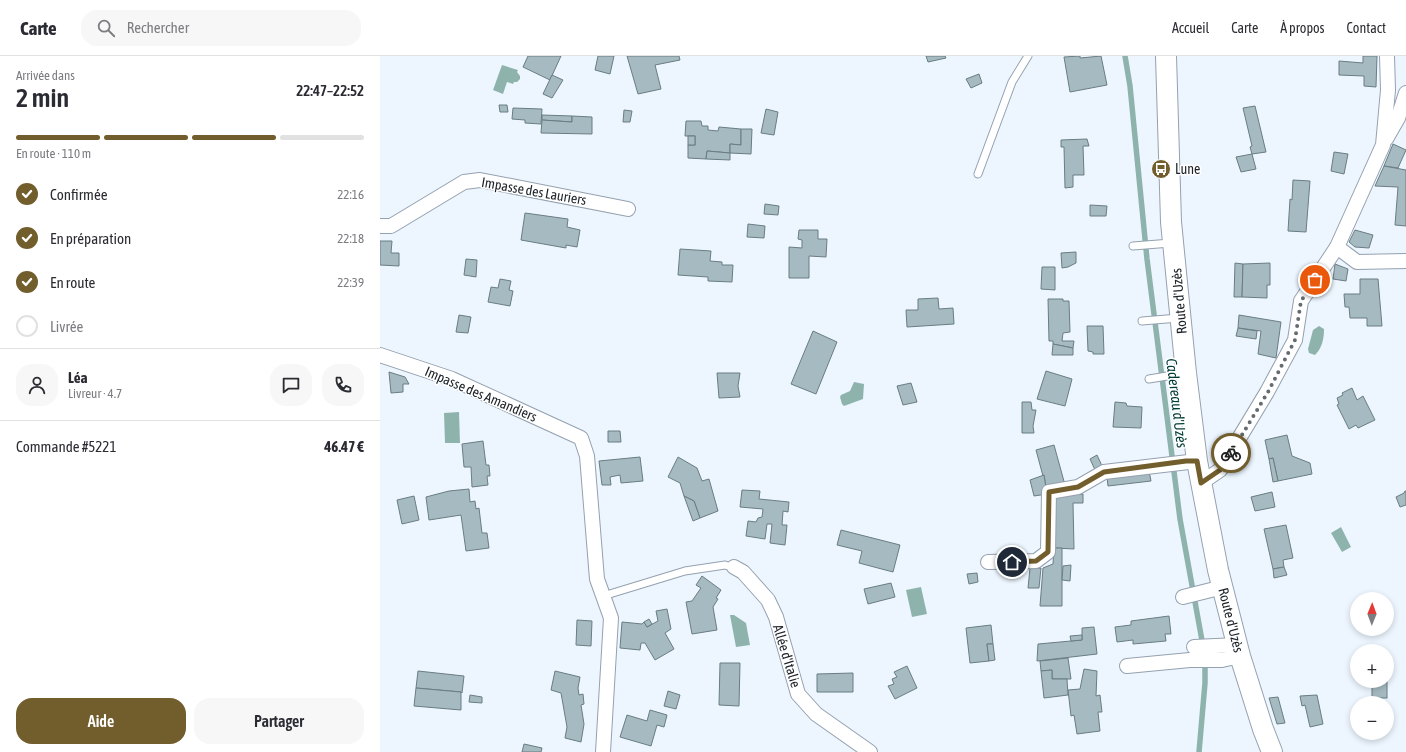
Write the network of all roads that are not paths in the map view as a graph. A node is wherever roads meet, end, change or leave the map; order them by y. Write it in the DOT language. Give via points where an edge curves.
graph roads {
  1 [pos="1028,56"];
  2 [pos="1166,56"];
  3 [pos="1387,56"];
  4 [pos="1406,94"];
  5 [pos="1383,145"];
  6 [pos="978,174"];
  7 [pos="628,208"];
  8 [pos="380,226"];
  9 [pos="1165,244"];
  10 [pos="1133,246"];
  11 [pos="1337,247"];
  12 [pos="1406,261"];
  13 [pos="1173,318"];
  14 [pos="1142,321"];
  15 [pos="380,355"];
  16 [pos="1180,374"];
  17 [pos="1149,379"];
  18 [pos="1192,461"];
  19 [pos="1201,483"];
  20 [pos="988,562"];
  21 [pos="732,567"];
  22 [pos="1215,589"];
  23 [pos="603,596"];
  24 [pos="1183,597"];
  25 [pos="1192,654"];
  26 [pos="1233,654"];
  27 [pos="1127,666"];
  28 [pos="603,752"];
  29 [pos="870,752"];
  30 [pos="1272,752"];
  1 -- 6 [label="lane" via="1012,82"];
  2 -- 9 [label="main road, Route d'Uzès" via="1171,222"];
  3 -- 5 [label="street" via="1388,90"];
  4 -- 5 [label="street" via="1398,118"];
  5 -- 11 [label="street"];
  7 -- 8 [label="street, Impasse des Lauriers" via="480,180 464,182 392,226"];
  9 -- 10 [label="lane"];
  9 -- 13 [label="main road, Route d'Uzès"];
  11 -- 12 [label="street" via="1357,262"];
  11 -- 19 [label="street" via="1301,301 1295,340 1268,392 1220,470"];
  13 -- 14 [label="lane"];
  13 -- 16 [label="main road, Route d'Uzès"];
  15 -- 23 [label="street, Impasse des Amandiers" via="452,380 582,438 586,456 597,578"];
  16 -- 17 [label="lane"];
  16 -- 18 [label="main road, Route d'Uzès"];
  18 -- 19 [label="main road, Route d'Uzès"];
  18 -- 20 [label="street" via="1104,472 1078,487 1049,492 1048,552 1036,561"];
  19 -- 22 [label="main road, Route d'Uzès"];
  21 -- 23 [label="lane, Allée d'Italie" via="725,565 685,572"];
  21 -- 29 [label="street, Allée d'Italie" via="743,572 768,600 776,617 798,694 816,714"];
  22 -- 24 [label="street"];
  22 -- 26 [label="main road, Route d'Uzès"];
  23 -- 28 [label="street" via="611,618"];
  25 -- 26 [label="street"];
  25 -- 26 [label="street" via="1212,646"];
  25 -- 27 [label="street"];
  26 -- 30 [label="main road, Route d'Uzès"];
}
